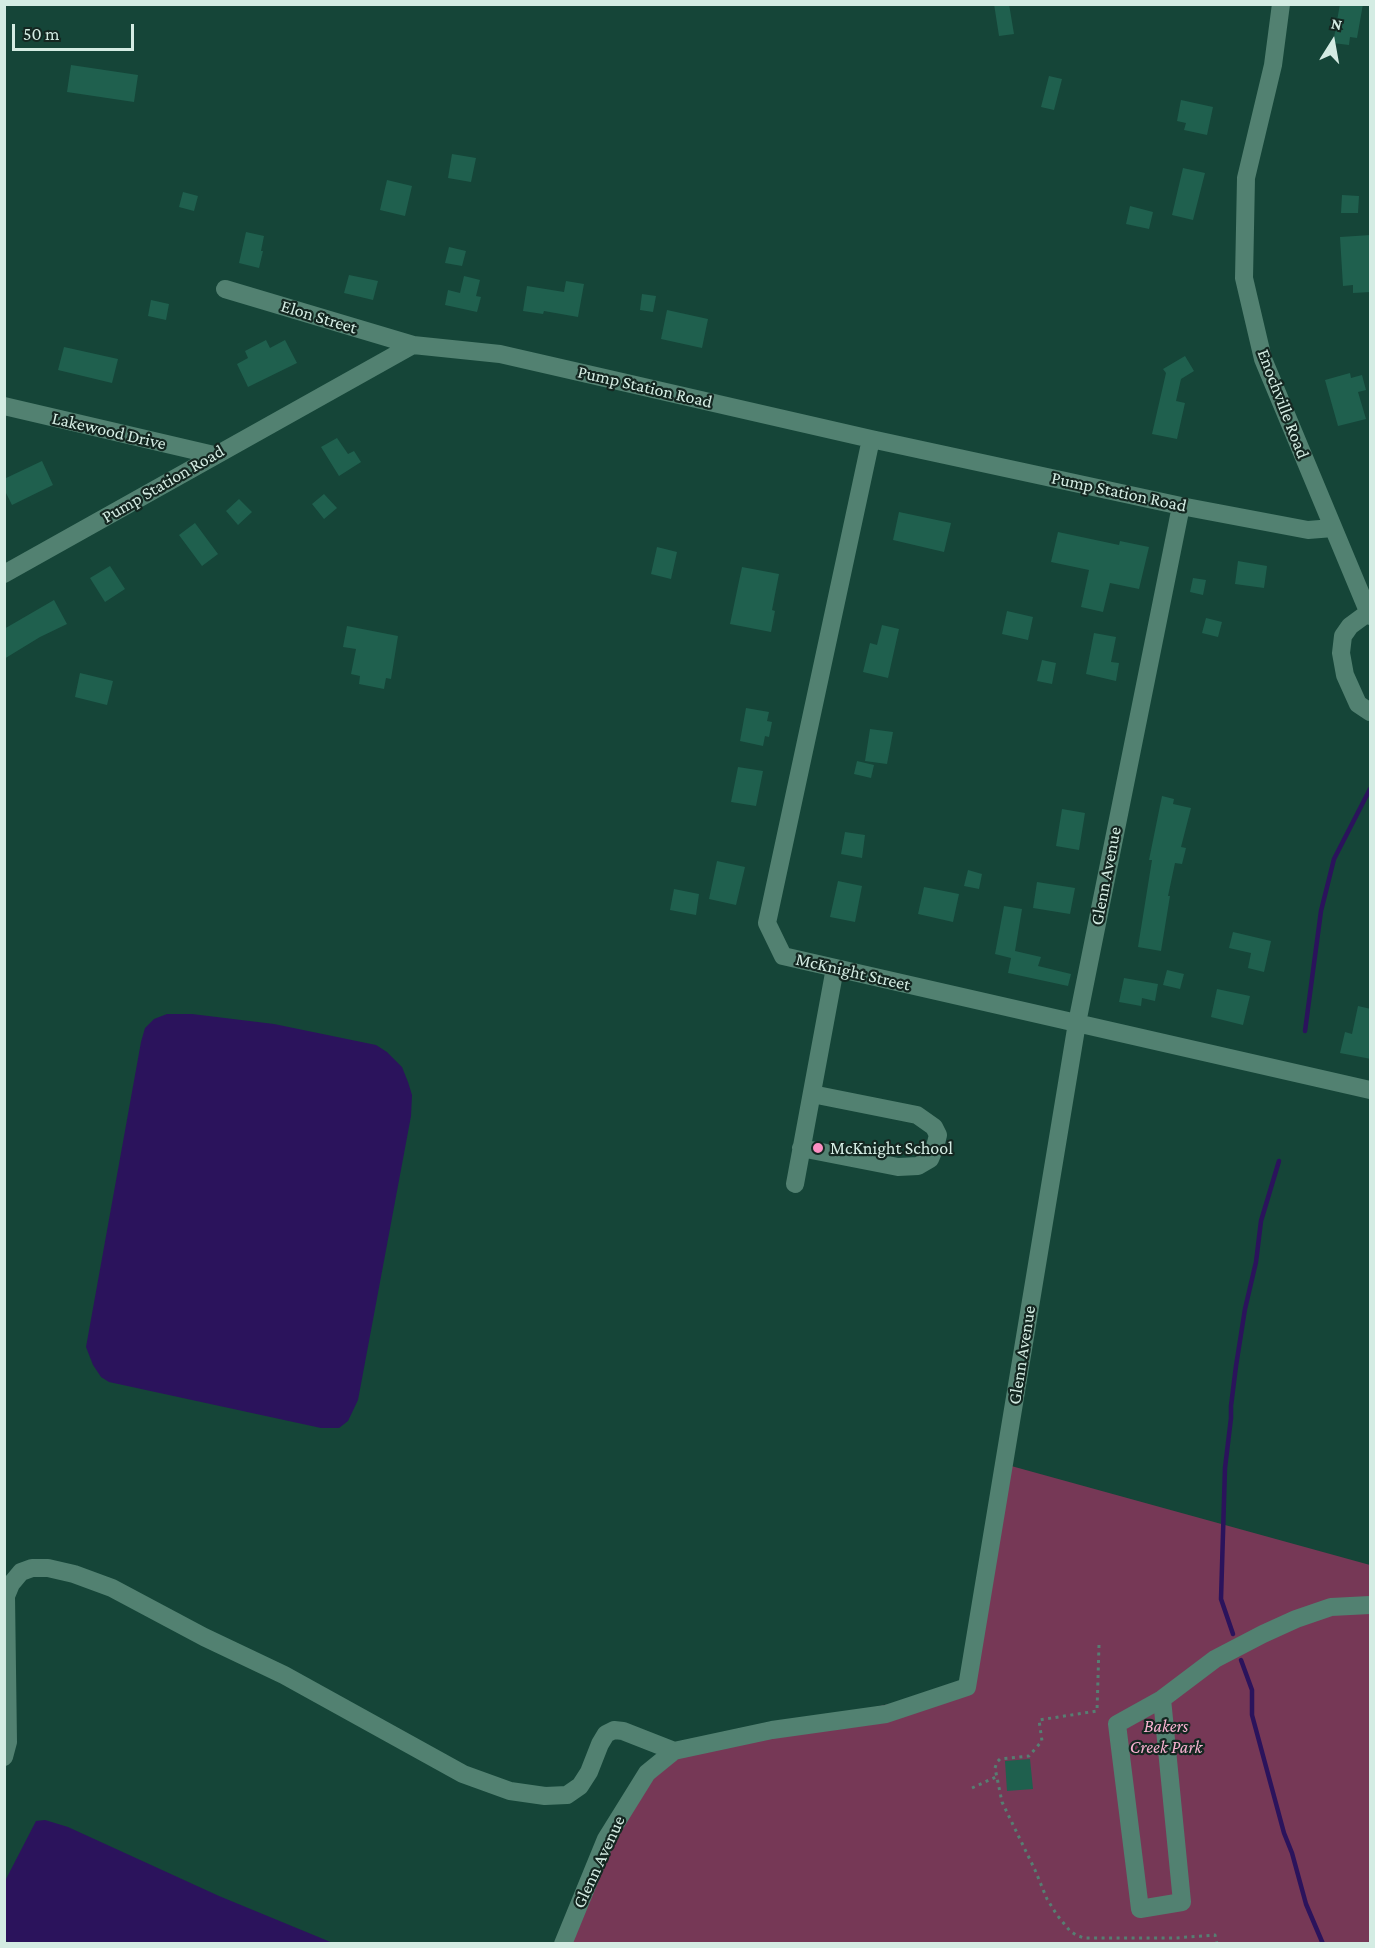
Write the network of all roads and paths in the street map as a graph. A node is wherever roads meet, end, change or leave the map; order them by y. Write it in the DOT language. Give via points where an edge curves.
graph roads {
  1 [pos="1281,4"];
  2 [pos="225,289"];
  3 [pos="413,345"];
  4 [pos="4,406"];
  5 [pos="871,438"];
  6 [pos="214,455"];
  7 [pos="1181,506"];
  8 [pos="1333,528"];
  9 [pos="4,574"];
  10 [pos="1370,614"];
  11 [pos="1371,712"];
  12 [pos="835,968"];
  13 [pos="1077,1023"];
  14 [pos="1371,1090"];
  15 [pos="812,1094"];
  16 [pos="801,1148"];
  17 [pos="795,1184"];
  18 [pos="1371,1605"];
  19 [pos="1099,1645"];
  20 [pos="1162,1699"];
  21 [pos="674,1751"];
  22 [pos="4,1757"];
  23 [pos="998,1776"];
  24 [pos="972,1788"];
  25 [pos="1175,1938"];
  26 [pos="562,1944"];
  27 [pos="1175,1944"];
  28 [pos="1217,1944"];
  1 -- 8 [label="street, Enochville Road" via="1272,64 1246,178 1244,278 1263,359"];
  2 -- 3 [label="street, Elon Street"];
  3 -- 5 [label="street, Pump Station Road" via="500,354"];
  3 -- 6 [label="street, Pump Station Road"];
  4 -- 6 [label="street, Lakewood Drive"];
  5 -- 7 [label="street, Pump Station Road"];
  5 -- 12 [label="street, McKnight Street" via="767,923 783,956"];
  6 -- 9 [label="street, Pump Station Road"];
  7 -- 8 [label="street, Pump Station Road" via="1308,530"];
  7 -- 13 [label="street, Glenn Avenue"];
  8 -- 10 [label="street, Enochville Road"];
  10 -- 11 [label="street" via="1350,626 1343,636 1341,653 1345,675 1358,704"];
  12 -- 13 [label="street, McKnight Street"];
  12 -- 15 [label="street"];
  13 -- 14 [label="street, McKnight Street"];
  13 -- 21 [label="street, Glenn Avenue" via="967,1687 886,1714 772,1730"];
  15 -- 16 [label="street"];
  15 -- 16 [label="street" via="917,1115 934,1126 938,1136 930,1159 918,1166 898,1167"];
  16 -- 17 [label="street"];
  18 -- 20 [label="street" via="1331,1607 1296,1619 1215,1659"];
  19 -- 23 [label="path" via="1097,1711 1039,1720 1042,1741 1029,1756 1000,1759 995,1765"];
  20 -- 20 [label="street" via="1117,1724 1140,1909 1182,1902"];
  21 -- 22 [label="street" via="614,1730 606,1734 580,1786 567,1795 510,1791 463,1774 284,1675 112,1588 74,1574 32,1568 21,1572 6,1596 8,1742"];
  21 -- 26 [label="street, Glenn Avenue" via="647,1773 606,1839"];
  23 -- 24 [label="path"];
  23 -- 25 [label="path" via="1002,1802 1047,1899 1070,1931 1084,1938"];
  25 -- 27 [label="path"];
  25 -- 28 [label="path" via="1215,1935"];
}
